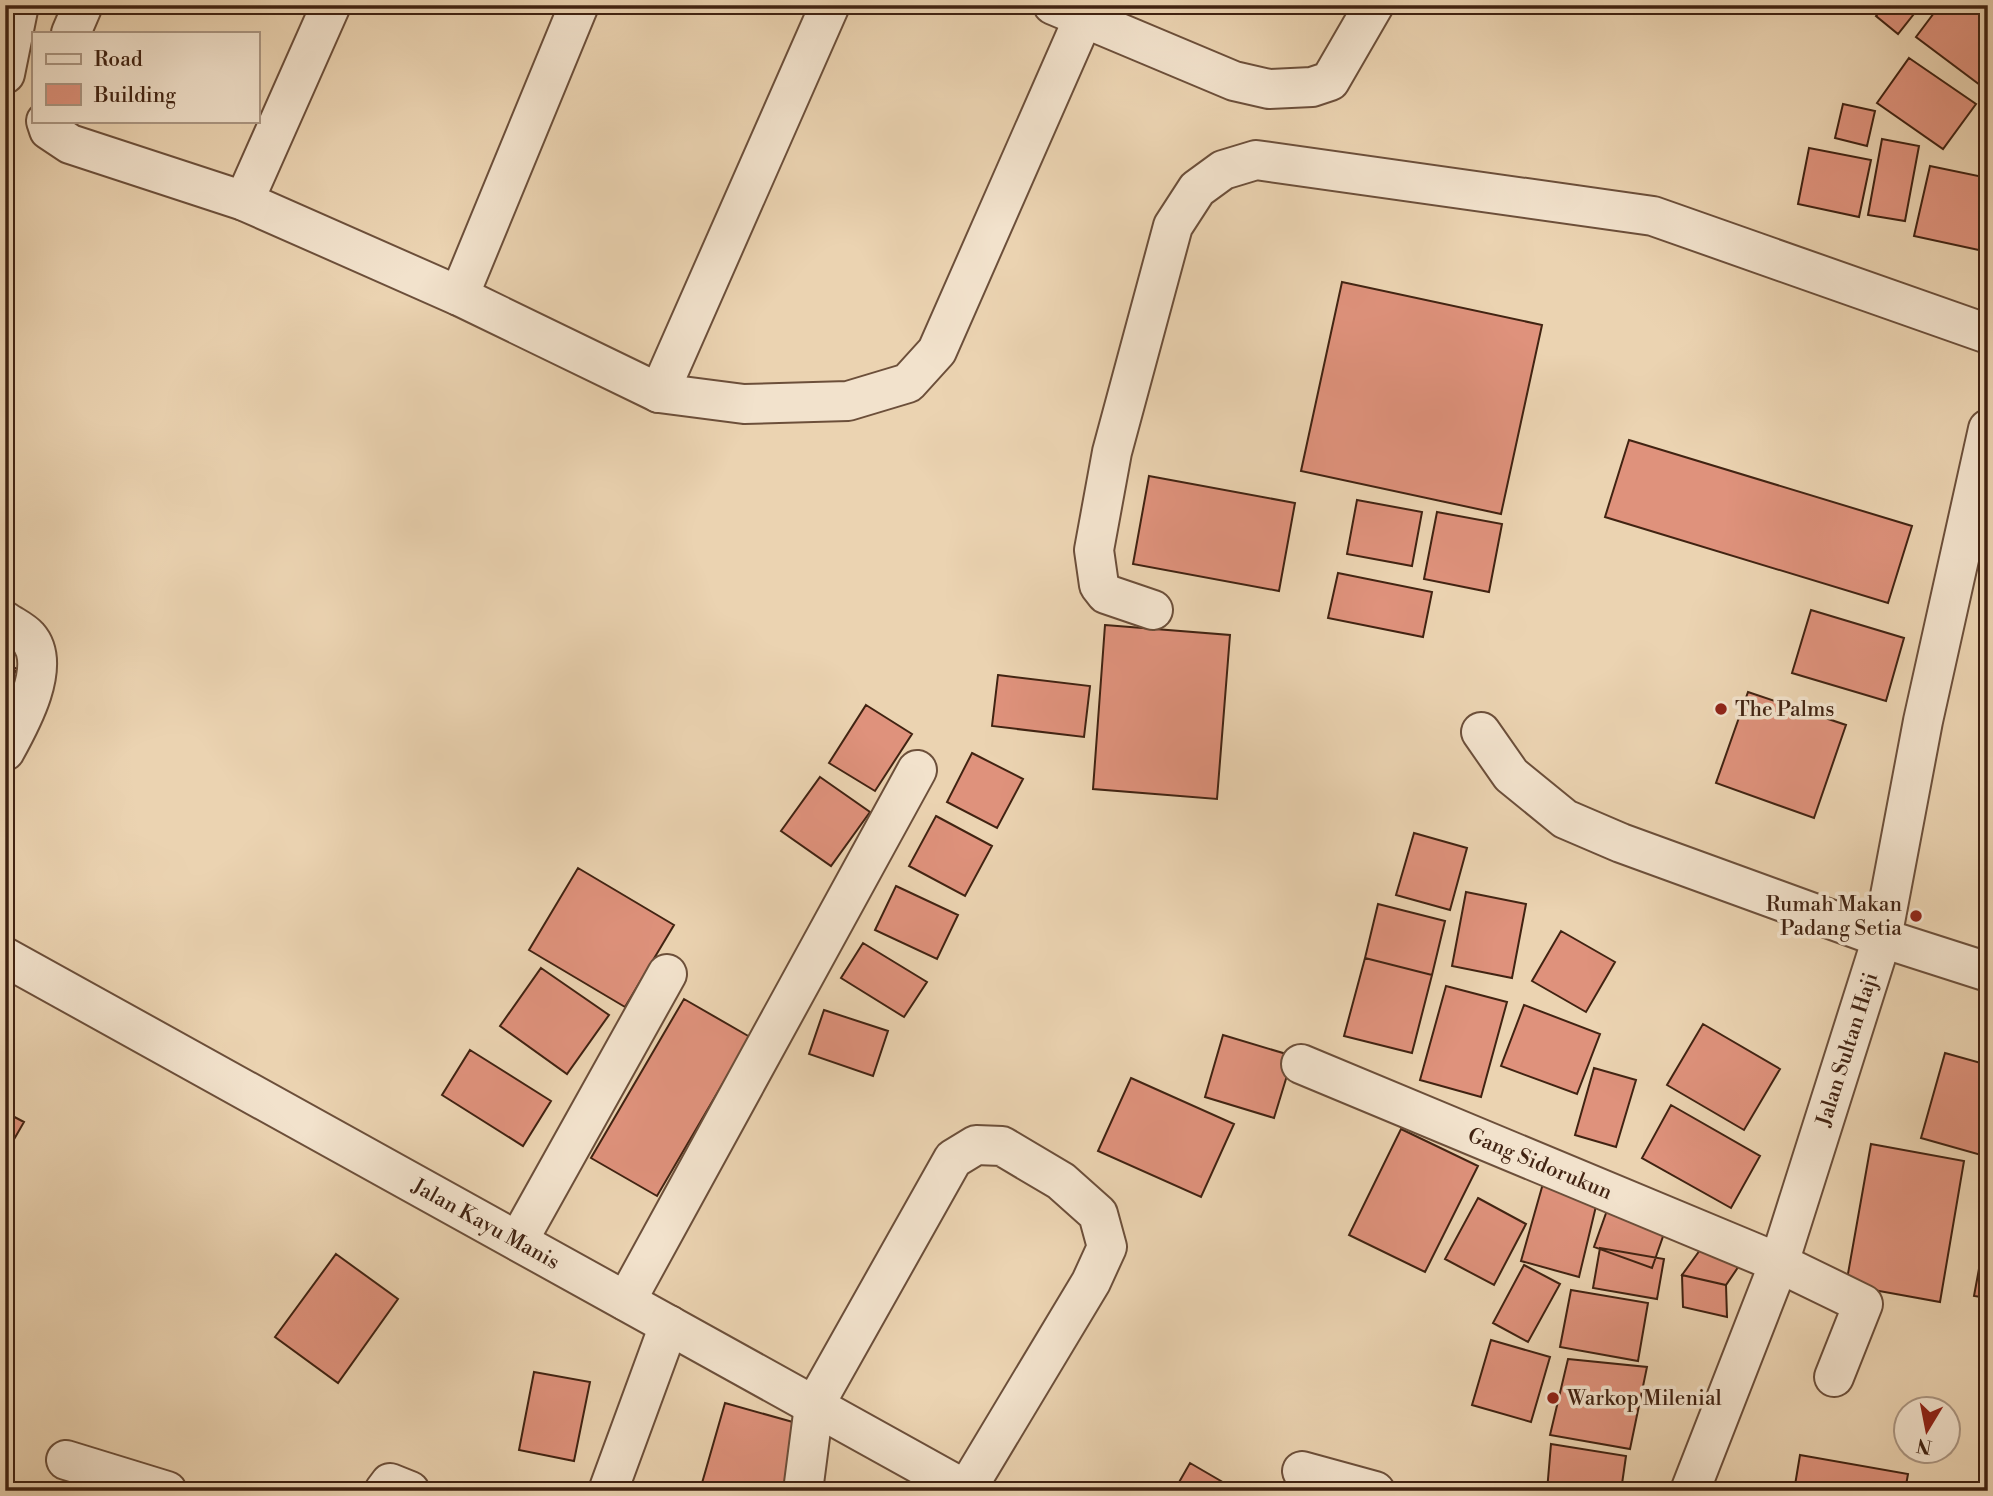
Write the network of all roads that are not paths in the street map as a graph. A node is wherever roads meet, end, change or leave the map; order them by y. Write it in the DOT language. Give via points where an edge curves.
graph roads {
  1 [pos="19,5"];
  2 [pos="83,5"];
  3 [pos="331,5"];
  4 [pos="579,5"];
  5 [pos="830,5"];
  6 [pos="1374,5"];
  7 [pos="1068,12"];
  8 [pos="71,32"];
  9 [pos="5,74"];
  10 [pos="46,122"];
  11 [pos="244,201"];
  12 [pos="459,296"];
  13 [pos="1988,334"];
  14 [pos="659,393"];
  15 [pos="1988,429"];
  16 [pos="1153,610"];
  17 [pos="5,621"];
  18 [pos="1481,732"];
  19 [pos="5,751"];
  20 [pos="917,770"];
  21 [pos="1882,938"];
  22 [pos="5,957"];
  23 [pos="1988,972"];
  24 [pos="667,974"];
  25 [pos="1301,1064"];
  26 [pos="517,1241"];
  27 [pos="1779,1263"];
  28 [pos="626,1301"];
  29 [pos="668,1325"];
  30 [pos="1834,1377"];
  31 [pos="814,1406"];
  32 [pos="66,1460"];
  33 [pos="1302,1471"];
  34 [pos="967,1490"];
  35 [pos="167,1491"];
  36 [pos="384,1491"];
  37 [pos="410,1491"];
  38 [pos="608,1491"];
  39 [pos="803,1491"];
  40 [pos="1375,1491"];
  41 [pos="1689,1491"];
  1 -- 9 [label="street"];
  2 -- 8 [label="street"];
  3 -- 11 [label="street"];
  4 -- 12 [label="street"];
  5 -- 14 [label="street"];
  6 -- 7 [label="street" via="1330,81 1312,87 1269,89 1234,81"];
  7 -- 14 [label="street" via="937,351 908,383 848,401 744,404"];
  10 -- 11 [label="street" via="49,130 70,144"];
  11 -- 12 [label="street"];
  12 -- 14 [label="street"];
  13 -- 16 [label="street" via="1653,216 1256,160 1223,170 1197,189 1173,226 1112,452 1094,550 1099,585 1106,594"];
  15 -- 21 [label="street, Jalan Sultan Haji" via="1923,720"];
  17 -- 19 [label="street" via="29,638 37,662 36,680"];
  18 -- 21 [label="street" via="1511,775 1565,819"];
  20 -- 28 [label="street"];
  21 -- 23 [label="street"];
  21 -- 27 [label="street, Jalan Sultan Haji"];
  22 -- 26 [label="street, Jalan Kayu Manis"];
  24 -- 26 [label="street"];
  25 -- 27 [label="street, Gang Sidorukun"];
  26 -- 28 [label="street, Jalan Kayu Manis"];
  27 -- 30 [label="street, Gang Sidorukun" via="1863,1304"];
  27 -- 41 [label="street, Jalan Sultan Haji"];
  28 -- 29 [label="street, Jalan Kayu Manis"];
  29 -- 31 [label="street, Jalan Kayu Manis"];
  29 -- 38 [label="street"];
  31 -- 34 [label="street, Jalan Kayu Manis"];
  31 -- 34 [label="street" via="953,1158 976,1145 1002,1146 1061,1181 1098,1214 1107,1247 1091,1282"];
  31 -- 39 [label="street"];
  32 -- 35 [label="street"];
  33 -- 40 [label="street"];
  36 -- 37 [label="street" via="390,1483"];
}
